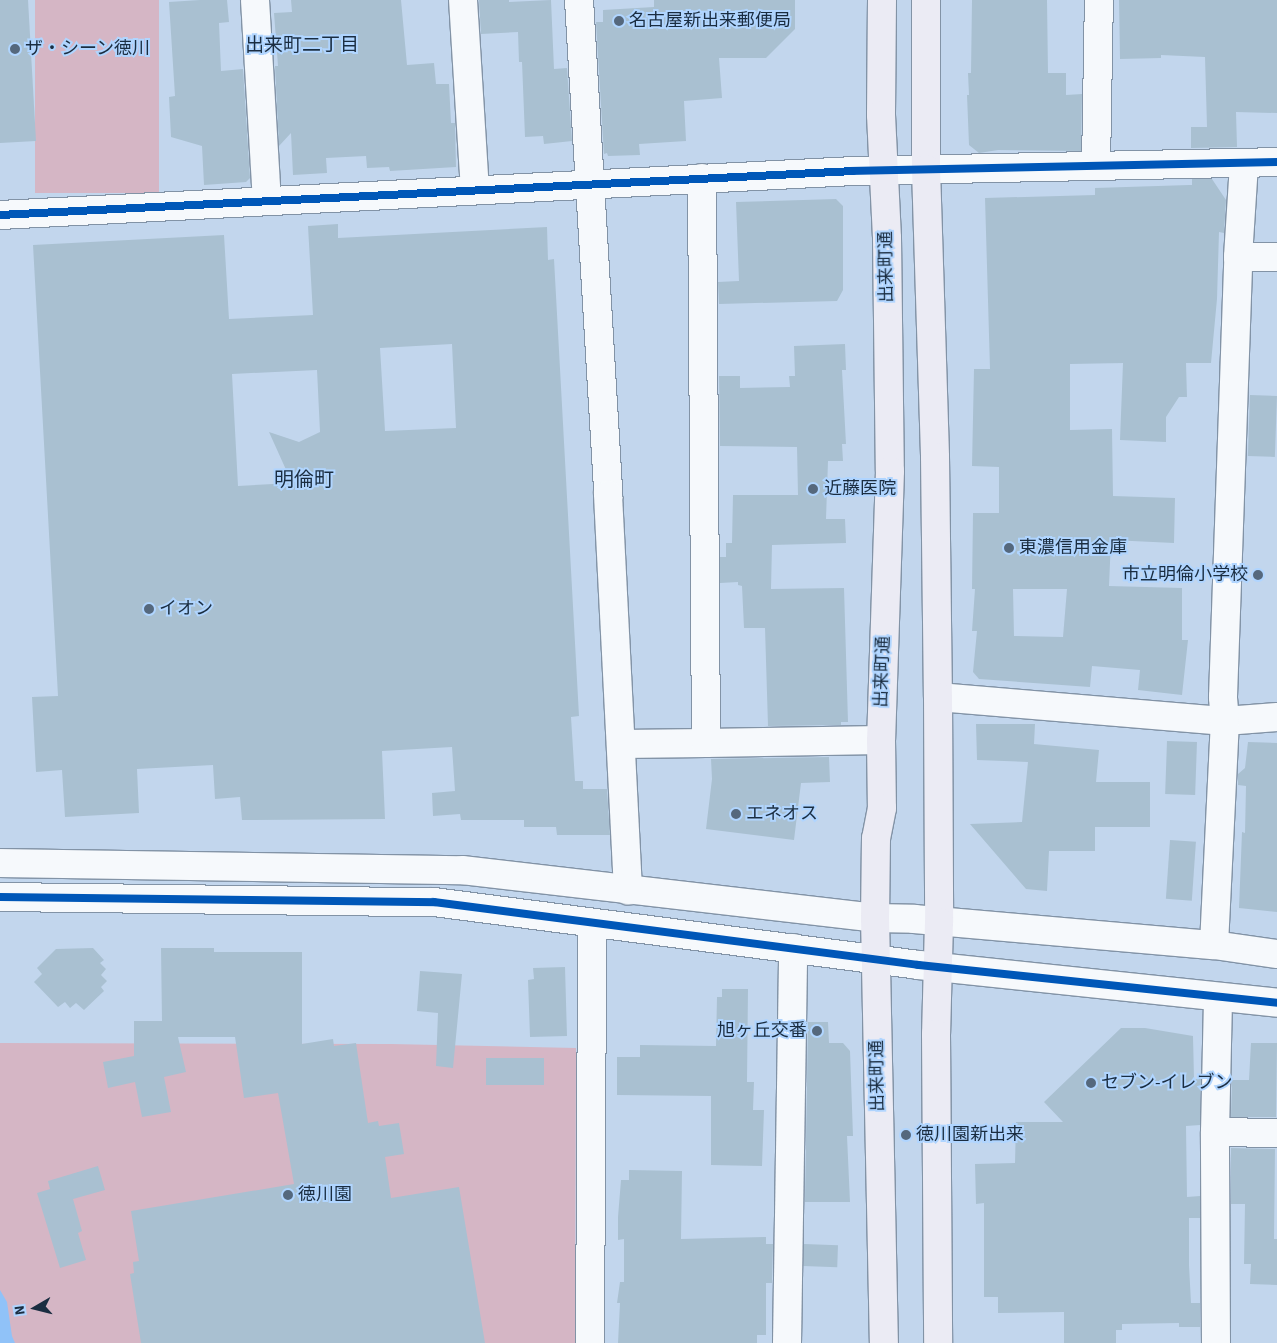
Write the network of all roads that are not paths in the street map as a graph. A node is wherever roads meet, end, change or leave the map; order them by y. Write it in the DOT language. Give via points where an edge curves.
graph roads {
  1 [pos="255,0"];
  2 [pos="463,0"];
  3 [pos="579,0"];
  4 [pos="882,0"];
  5 [pos="926,0"];
  6 [pos="1099,0"];
  7 [pos="1277,162"];
  8 [pos="1244,163"];
  9 [pos="1096,166"];
  10 [pos="926,169"];
  11 [pos="884,171"];
  12 [pos="702,178"];
  13 [pos="591,183"];
  14 [pos="475,190"];
  15 [pos="267,200"];
  16 [pos="0,215"];
  17 [pos="1238,256"];
  18 [pos="1277,257"];
  19 [pos="938,697"];
  20 [pos="1277,717"];
  21 [pos="1225,721"];
  22 [pos="881,740"];
  23 [pos="706,743"];
  24 [pos="621,744"];
  25 [pos="0,863"];
  26 [pos="628,890"];
  27 [pos="0,897"];
  28 [pos="875,918"];
  29 [pos="939,922"];
  30 [pos="592,923"];
  31 [pos="1214,945"];
  32 [pos="793,948"];
  33 [pos="1277,954"];
  34 [pos="875,960"];
  35 [pos="938,967"];
  36 [pos="1218,997"];
  37 [pos="1277,1003"];
  38 [pos="1215,1132"];
  39 [pos="1277,1133"];
  40 [pos="590,1343"];
  41 [pos="788,1343"];
  42 [pos="884,1343"];
  43 [pos="938,1343"];
  44 [pos="1216,1343"];
  1 -- 15 [label="street"];
  2 -- 14 [label="street"];
  3 -- 13 [label="street"];
  4 -- 11 [label="main road, 出来町通"];
  5 -- 10 [label="main road"];
  6 -- 9 [label="street"];
  7 -- 8 [label="street"];
  8 -- 9 [label="street"];
  8 -- 17 [label="street"];
  9 -- 10 [label="street"];
  10 -- 11 [label="street"];
  10 -- 19 [label="main road"];
  11 -- 12 [label="street"];
  11 -- 22 [label="main road, 出来町通" via="890,471"];
  12 -- 13 [label="street"];
  12 -- 23 [label="street"];
  13 -- 14 [label="street"];
  13 -- 24 [label="street"];
  14 -- 15 [label="street"];
  15 -- 16 [label="street"];
  17 -- 18 [label="street"];
  17 -- 21 [label="street" via="1223,687"];
  19 -- 21 [label="street"];
  19 -- 29 [label="main road"];
  20 -- 21 [label="street"];
  21 -- 31 [label="street"];
  22 -- 23 [label="street"];
  22 -- 28 [label="main road, 出来町通" via="882,808 876,838"];
  23 -- 24 [label="street"];
  24 -- 26 [label="street"];
  25 -- 26 [label="street" via="462,870"];
  26 -- 28 [label="street"];
  27 -- 30 [label="street" via="434,902"];
  28 -- 29 [label="street"];
  28 -- 34 [label="main road, 出来町通"];
  29 -- 31 [label="street"];
  29 -- 35 [label="main road"];
  30 -- 32 [label="street"];
  30 -- 40 [label="street"];
  31 -- 33 [label="street"];
  32 -- 34 [label="street"];
  32 -- 41 [label="street"];
  34 -- 35 [label="street"];
  34 -- 42 [label="main road, 出来町通"];
  35 -- 36 [label="street"];
  35 -- 43 [label="main road"];
  36 -- 37 [label="street"];
  36 -- 38 [label="street"];
  38 -- 39 [label="street"];
  38 -- 44 [label="street"];
}
